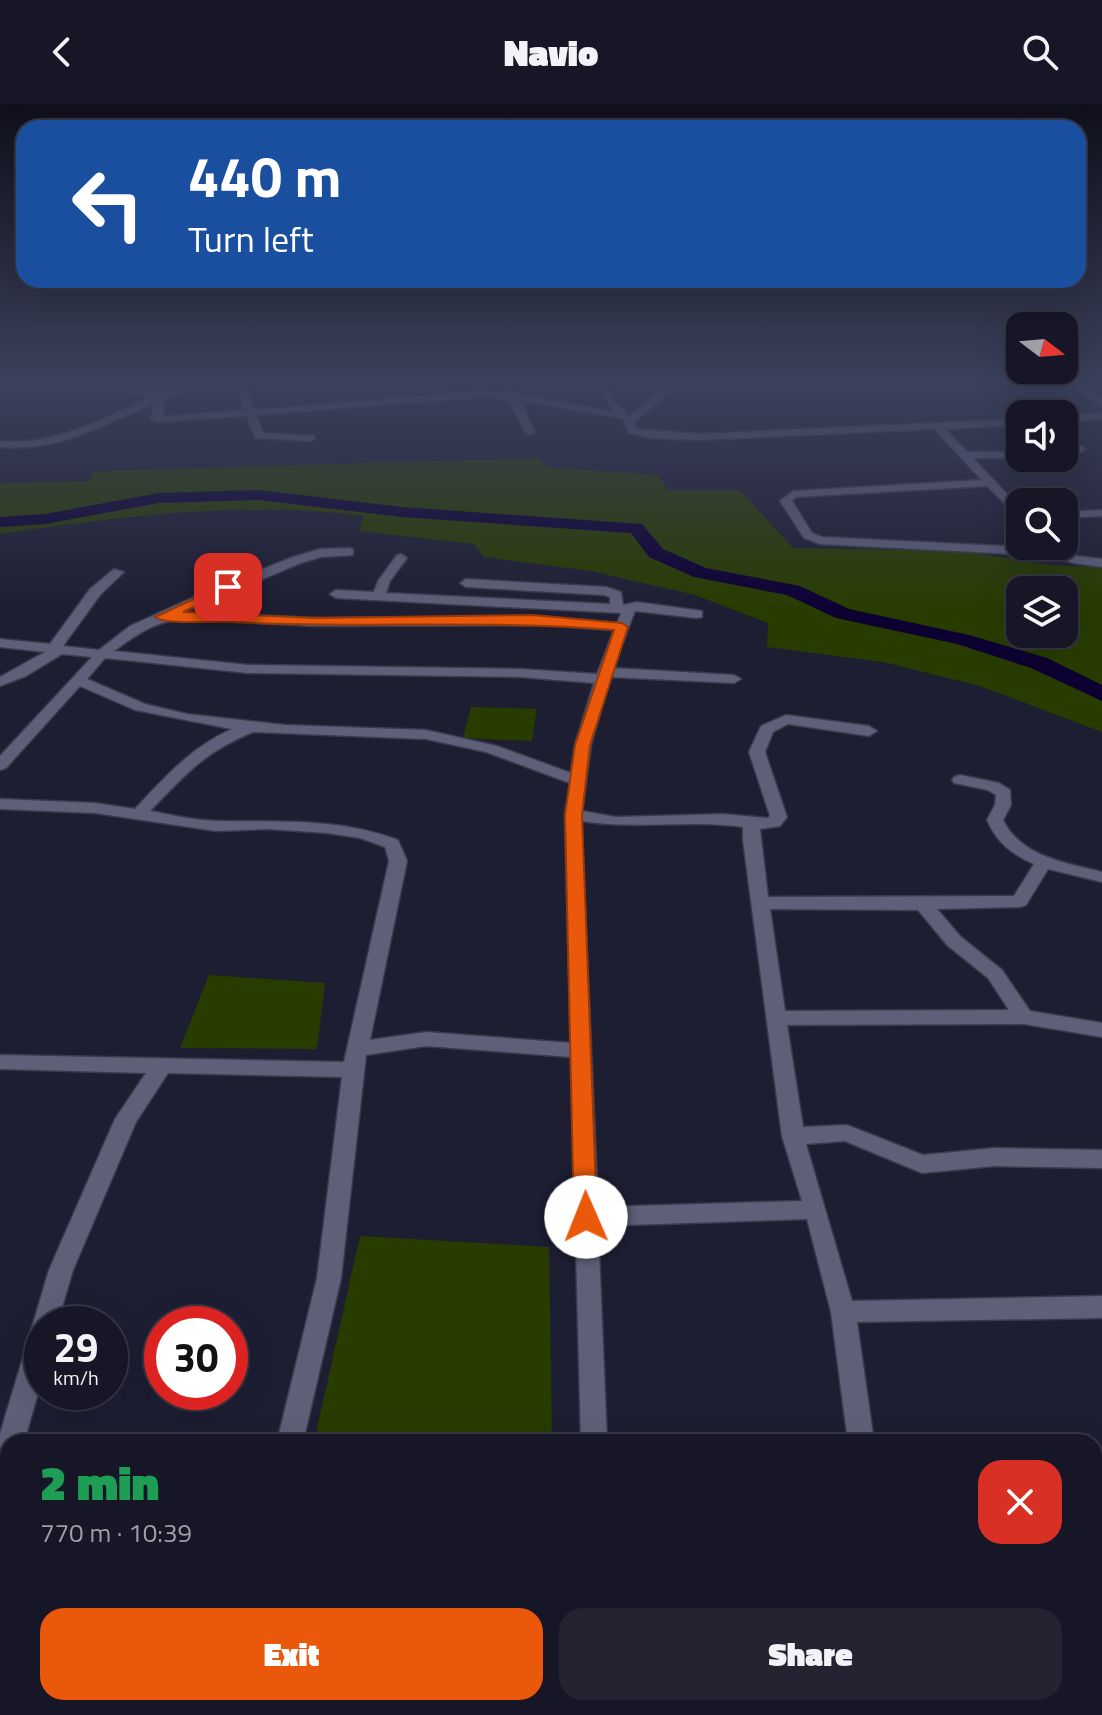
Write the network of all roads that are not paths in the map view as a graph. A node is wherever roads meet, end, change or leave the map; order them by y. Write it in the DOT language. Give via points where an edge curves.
graph roads {
  1 [pos="967,459"];
  2 [pos="989,483"];
  3 [pos="1006,501"];
  4 [pos="1102,513"];
  5 [pos="1078,514"];
  6 [pos="1006,547"];
  7 [pos="349,552"];
  8 [pos="401,558"];
  9 [pos="1073,560"];
  10 [pos="1102,563"];
  11 [pos="118,572"];
  12 [pos="466,583"];
  13 [pos="336,594"];
  14 [pos="379,595"];
  15 [pos="623,607"];
  16 [pos="697,614"];
  17 [pos="162,617"];
  18 [pos="622,627"];
  19 [pos="0,643"];
  20 [pos="56,650"];
  21 [pos="102,654"];
  22 [pos="603,675"];
  23 [pos="734,679"];
  24 [pos="78,680"];
  25 [pos="0,682"];
  26 [pos="254,726"];
  27 [pos="869,731"];
  28 [pos="0,765"];
  29 [pos="960,780"];
  30 [pos="578,781"];
  31 [pos="0,804"];
  32 [pos="138,815"];
  33 [pos="573,815"];
  34 [pos="752,822"];
  35 [pos="1044,862"];
  36 [pos="1102,877"];
  37 [pos="760,903"];
  38 [pos="923,904"];
  39 [pos="1024,1017"];
  40 [pos="776,1018"];
  41 [pos="1102,1030"];
  42 [pos="582,1051"];
  43 [pos="355,1060"];
  44 [pos="0,1062"];
  45 [pos="163,1064"];
  46 [pos="793,1136"];
  47 [pos="1102,1159"];
  48 [pos="816,1210"];
  49 [pos="586,1217"];
  50 [pos="50,1306"];
  51 [pos="1102,1307"];
  52 [pos="843,1312"];
  53 [pos="24,1393"];
  54 [pos="12,1434"];
  55 [pos="292,1434"];
  56 [pos="594,1434"];
  57 [pos="860,1434"];
  1 -- 2 [label="street"];
  2 -- 3 [label="street"];
  2 -- 6 [label="street" via="793,494 786,501 808,535 820,540"];
  4 -- 5 [label="street"];
  7 -- 17 [label="street" via="297,560"];
  8 -- 14 [label="street"];
  9 -- 10 [label="street"];
  11 -- 20 [label="street" via="95,592"];
  12 -- 15 [label="street" via="606,591"];
  13 -- 14 [label="street"];
  14 -- 15 [label="street"];
  15 -- 16 [label="street"];
  15 -- 18 [label="street"];
  17 -- 18 [label="street" via="314,622 533,619"];
  17 -- 21 [label="street"];
  18 -- 22 [label="street"];
  19 -- 20 [label="street"];
  20 -- 21 [label="street"];
  20 -- 25 [label="street"];
  21 -- 22 [label="street" via="248,669"];
  21 -- 24 [label="street"];
  22 -- 23 [label="street"];
  22 -- 30 [label="street"];
  24 -- 26 [label="street" via="137,706"];
  24 -- 28 [label="street"];
  26 -- 30 [label="street" via="444,738 507,751"];
  26 -- 32 [label="street" via="213,743"];
  27 -- 34 [label="street" via="786,719 766,729 757,752 779,817 766,825"];
  29 -- 35 [label="street" via="1004,793 995,820 998,831"];
  30 -- 33 [label="street"];
  31 -- 32 [label="street"];
  32 -- 43 [label="street" via="216,826 339,830 392,844 398,861"];
  33 -- 34 [label="street" via="616,822"];
  33 -- 42 [label="street"];
  34 -- 37 [label="street"];
  35 -- 36 [label="street"];
  35 -- 38 [label="street" via="1020,901"];
  37 -- 38 [label="street"];
  37 -- 40 [label="street"];
  38 -- 39 [label="street" via="954,941 995,974"];
  39 -- 40 [label="street"];
  39 -- 41 [label="street"];
  40 -- 46 [label="street"];
  42 -- 43 [label="street" via="426,1039"];
  42 -- 49 [label="street"];
  43 -- 45 [label="street"];
  43 -- 55 [label="street" via="329,1278"];
  44 -- 45 [label="street"];
  45 -- 50 [label="street" via="126,1119"];
  46 -- 47 [label="street" via="847,1133 922,1164 995,1157"];
  46 -- 48 [label="street"];
  48 -- 49 [label="street"];
  48 -- 52 [label="street"];
  49 -- 56 [label="street"];
  51 -- 52 [label="street"];
  52 -- 57 [label="street"];
  53 -- 54 [label="street"];
}
